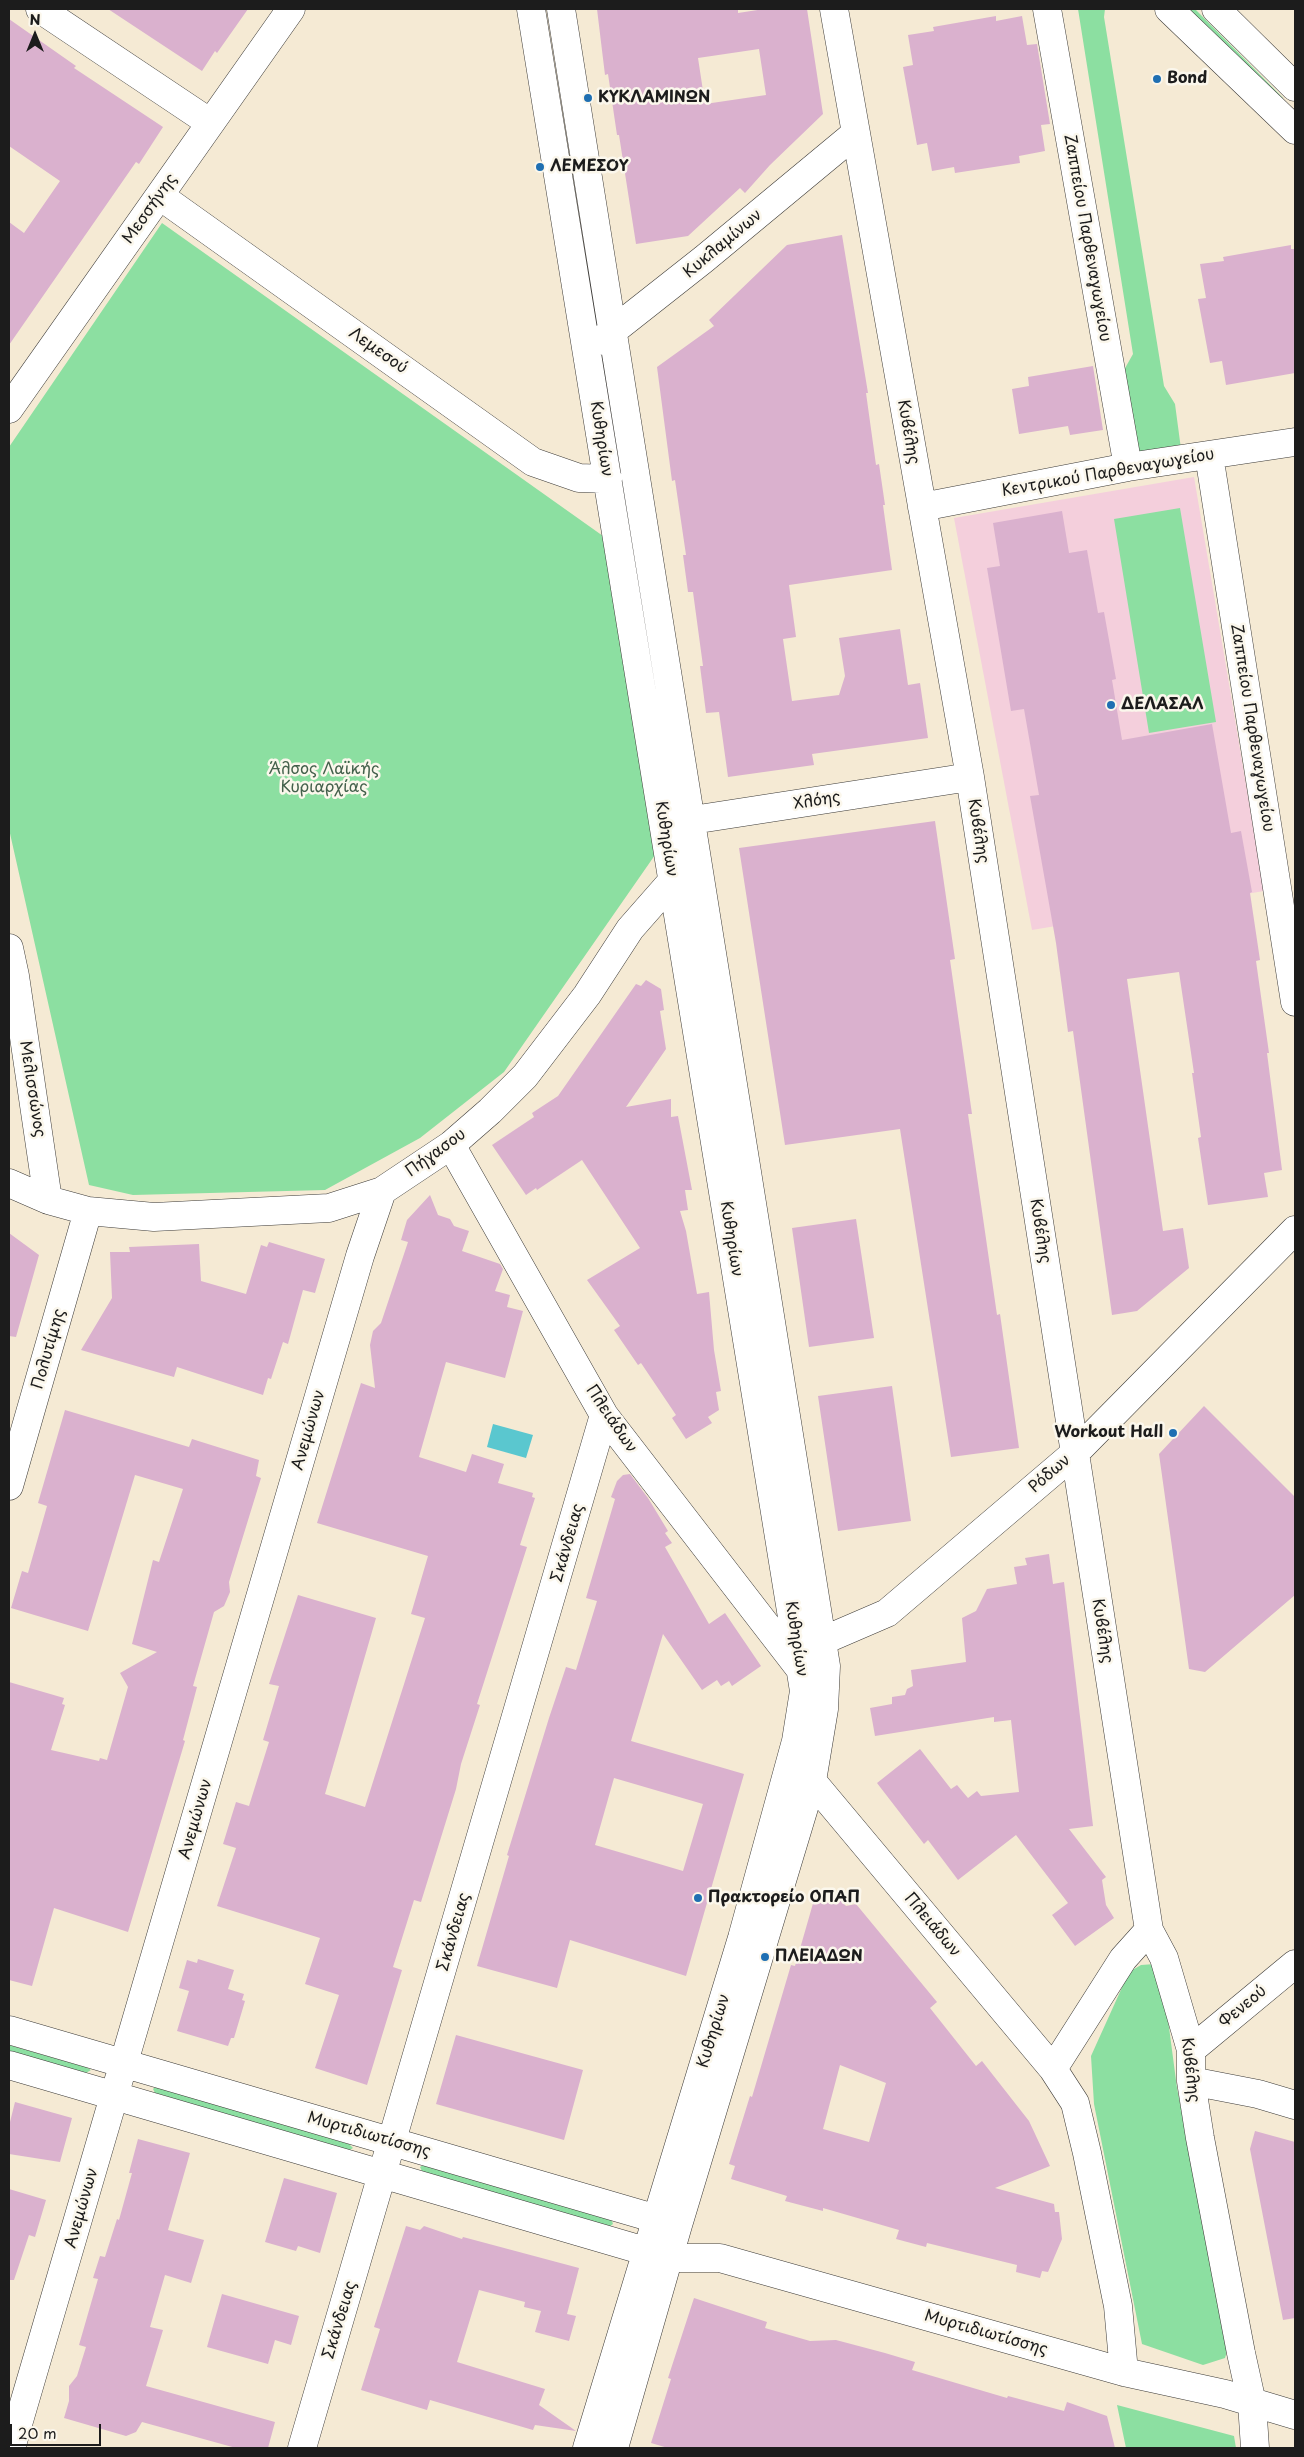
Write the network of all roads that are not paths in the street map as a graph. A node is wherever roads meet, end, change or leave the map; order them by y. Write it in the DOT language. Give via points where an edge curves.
graph roads {
  1 [pos="40,9"];
  2 [pos="291,9"];
  3 [pos="531,9"];
  4 [pos="561,9"];
  5 [pos="834,9"];
  6 [pos="1047,9"];
  7 [pos="1170,9"];
  8 [pos="1216,9"];
  9 [pos="1295,87"];
  10 [pos="209,122"];
  11 [pos="1295,130"];
  12 [pos="856,133"];
  13 [pos="160,196"];
  14 [pos="612,334"];
  15 [pos="586,350"];
  16 [pos="9,409"];
  17 [pos="1295,442"];
  18 [pos="1209,455"];
  19 [pos="1128,467"];
  20 [pos="608,479"];
  21 [pos="922,507"];
  22 [pos="970,777"];
  23 [pos="691,820"];
  24 [pos="664,824"];
  25 [pos="673,880"];
  26 [pos="9,948"];
  27 [pos="1295,1002"];
  28 [pos="451,1145"];
  29 [pos="9,1183"];
  30 [pos="382,1190"];
  31 [pos="48,1200"];
  32 [pos="88,1211"];
  33 [pos="1295,1230"];
  34 [pos="604,1415"];
  35 [pos="1074,1453"];
  36 [pos="9,1486"];
  37 [pos="822,1641"];
  38 [pos="802,1672"];
  39 [pos="812,1781"];
  40 [pos="1149,1930"];
  41 [pos="1295,1964"];
  42 [pos="9,2030"];
  43 [pos="1192,2050"];
  44 [pos="125,2064"];
  45 [pos="9,2065"];
  46 [pos="1053,2069"];
  47 [pos="1192,2081"];
  48 [pos="116,2095"];
  49 [pos="1295,2105"];
  50 [pos="393,2143"];
  51 [pos="384,2174"];
  52 [pos="667,2222"];
  53 [pos="658,2254"];
  54 [pos="720,2258"];
  55 [pos="1124,2372"];
  56 [pos="1252,2403"];
  57 [pos="1295,2415"];
  58 [pos="11,2448"];
  59 [pos="302,2448"];
  60 [pos="587,2448"];
  61 [pos="614,2448"];
  62 [pos="1255,2448"];
  1 -- 10 [label="street"];
  2 -- 10 [label="street, Μεσσήνης"];
  3 -- 15 [label="street, Κυθηρίων"];
  4 -- 14 [label="street, Κυθηρίων"];
  5 -- 12 [label="street, Κυβέλης"];
  6 -- 19 [label="street, Ζαππείου Παρθεναγωγείου"];
  7 -- 11 [label="street"];
  8 -- 9 [label="street"];
  10 -- 13 [label="street, Μεσσήνης"];
  12 -- 14 [label="street, Κυκλαμίνων"];
  12 -- 21 [label="street, Κυβέλης"];
  13 -- 16 [label="street, Μεσσήνης"];
  13 -- 20 [label="street, Λεμεσού" via="533,462 579,478"];
  14 -- 15 [label="street, Κυκλαμίνων"];
  14 -- 23 [label="street, Κυθηρίων"];
  15 -- 20 [label="street, Κυθηρίων"];
  17 -- 18 [label="street, Κεντρικού Παρθεναγωγείου"];
  18 -- 19 [label="street, Κεντρικού Παρθεναγωγείου"];
  18 -- 27 [label="street, Ζαππείου Παρθεναγωγείου"];
  19 -- 21 [label="street, Κεντρικού Παρθεναγωγείου"];
  20 -- 24 [label="street, Κυθηρίων"];
  21 -- 22 [label="street, Κυβέλης"];
  22 -- 23 [label="street, Χλόης"];
  22 -- 35 [label="street, Κυβέλης"];
  23 -- 24 [label="street, Χλόης"];
  23 -- 37 [label="street, Κυθηρίων"];
  24 -- 25 [label="street, Κυθηρίων"];
  25 -- 28 [label="street, Πήγασου" via="630,929 587,995 525,1076"];
  25 -- 38 [label="street, Κυθηρίων"];
  26 -- 31 [label="street, Μελισσώνος"];
  28 -- 30 [label="street, Πήγασου"];
  28 -- 34 [label="street, Πλειάδων"];
  29 -- 31 [label="street, Πήγασου"];
  30 -- 32 [label="street, Πήγασου" via="329,1208 154,1217"];
  30 -- 44 [label="street, Ανεμώνων"];
  31 -- 32 [label="street, Πήγασου"];
  32 -- 36 [label="street, Πολυτίμης"];
  33 -- 35 [label="street, Ρόδων"];
  34 -- 38 [label="street, Πλειάδων"];
  34 -- 50 [label="street, Σκάνδειας"];
  35 -- 37 [label="street, Ρόδων" via="888,1613"];
  35 -- 40 [label="street, Κυβέλης"];
  37 -- 39 [label="street, Κυθηρίων" via="827,1685"];
  38 -- 52 [label="street, Κυθηρίων" via="804,1691 796,1741"];
  39 -- 46 [label="street, Πλειάδων"];
  39 -- 52 [label="street, Κυθηρίων"];
  40 -- 43 [label="street, Κυβέλης" via="1164,1958"];
  40 -- 46 [label="street" via="1123,1959"];
  41 -- 43 [label="street, Φενεού"];
  42 -- 44 [label="street, Μυρτιδιωτίσσης"];
  43 -- 47 [label="street, Κυβέλης"];
  44 -- 48 [label="street, Ανεμώνων"];
  44 -- 50 [label="street, Μυρτιδιωτίσσης"];
  45 -- 48 [label="street, Μυρτιδιωτίσσης"];
  46 -- 55 [label="street, Πλειάδων" via="1074,2103 1087,2153 1118,2306"];
  47 -- 49 [label="street"];
  47 -- 56 [label="street, Κυβέλης" via="1200,2138"];
  48 -- 51 [label="street, Μυρτιδιωτίσσης"];
  48 -- 58 [label="street, Ανεμώνων"];
  50 -- 51 [label="street, Σκάνδειας"];
  50 -- 52 [label="street, Μυρτιδιωτίσσης"];
  51 -- 53 [label="street, Μυρτιδιωτίσσης"];
  51 -- 59 [label="street, Σκάνδειας"];
  52 -- 53 [label="street, Κυθηρίων"];
  52 -- 54 [label="street, Μυρτιδιωτίσσης"];
  53 -- 54 [label="street, Μυρτιδιωτίσσης"];
  53 -- 60 [label="street, Κυθηρίων"];
  53 -- 61 [label="street, Κυθηρίων"];
  54 -- 55 [label="street, Μυρτιδιωτίσσης"];
  55 -- 56 [label="street, Μυρτιδιωτίσσης"];
  56 -- 57 [label="street, Μυρτιδιωτίσσης"];
  56 -- 62 [label="street, Κυβέλης"];
}
